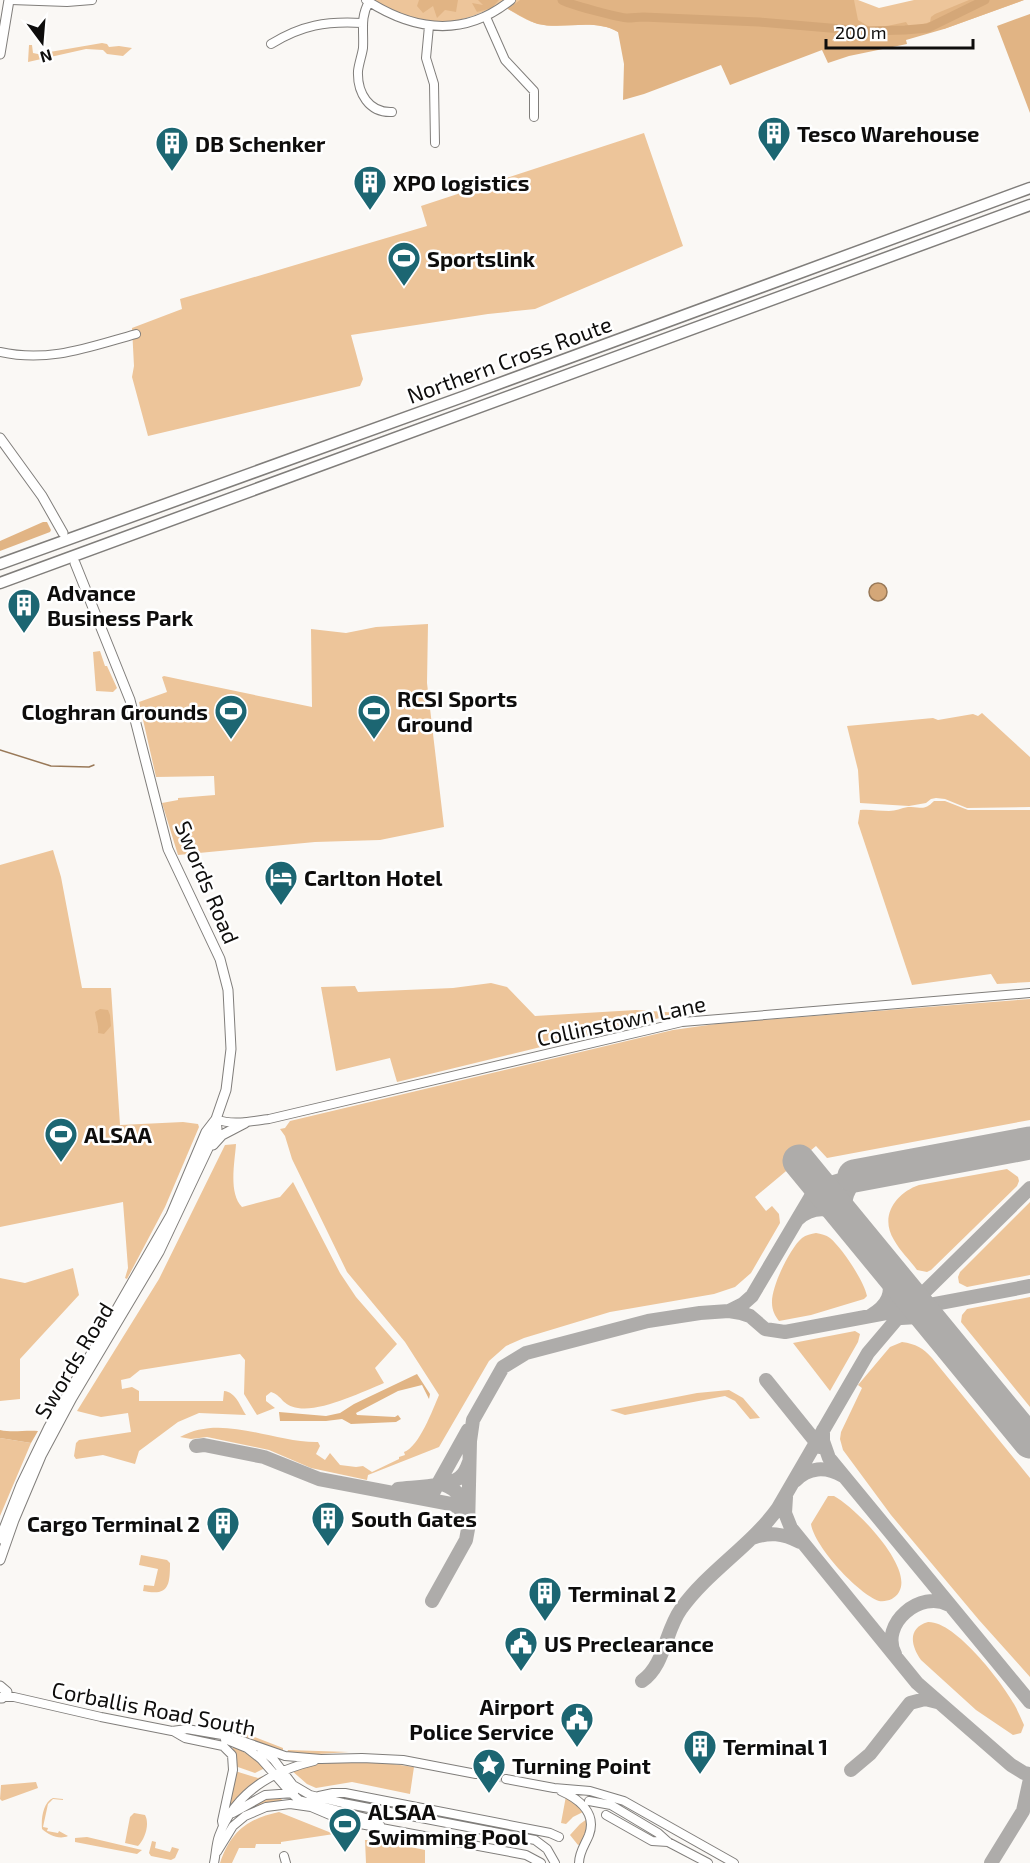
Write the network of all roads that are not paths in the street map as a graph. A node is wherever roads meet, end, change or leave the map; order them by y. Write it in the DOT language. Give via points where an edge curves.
graph roads {
  1 [pos="10,0"];
  2 [pos="92,0"];
  3 [pos="510,0"];
  4 [pos="368,1"];
  5 [pos="486,17"];
  6 [pos="362,23"];
  7 [pos="429,26"];
  8 [pos="271,44"];
  9 [pos="0,54"];
  10 [pos="392,112"];
  11 [pos="534,117"];
  12 [pos="435,143"];
  13 [pos="1030,182"];
  14 [pos="1030,188"];
  15 [pos="1030,205"];
  16 [pos="1030,212"];
  17 [pos="962,213"];
  18 [pos="909,250"];
  19 [pos="136,334"];
  20 [pos="0,352"];
  21 [pos="0,438"];
  22 [pos="63,532"];
  23 [pos="70,561"];
  24 [pos="0,564"];
  25 [pos="0,582"];
  26 [pos="1030,993"];
  27 [pos="216,1119"];
  28 [pos="262,1120"];
  29 [pos="245,1123"];
  30 [pos="208,1151"];
  31 [pos="0,1539"];
  32 [pos="0,1560"];
  33 [pos="3,1694"];
  34 [pos="172,1731"];
  35 [pos="219,1735"];
  36 [pos="259,1747"];
  37 [pos="321,1759"];
  38 [pos="278,1772"];
  39 [pos="476,1774"];
  40 [pos="506,1779"];
  41 [pos="554,1788"];
  42 [pos="290,1792"];
  43 [pos="314,1796"];
  44 [pos="589,1801"];
  45 [pos="231,1814"];
  46 [pos="606,1815"];
  47 [pos="223,1827"];
  48 [pos="384,1827"];
  49 [pos="559,1837"];
  50 [pos="668,1842"];
  51 [pos="217,1852"];
  52 [pos="580,1862"];
  53 [pos="703,1862"];
  54 [pos="214,1863"];
  55 [pos="541,1863"];
  56 [pos="555,1863"];
  57 [pos="734,1863"];
  1 -- 2 [label="street"];
  1 -- 9 [label="main road"];
  3 -- 5 [label="street"];
  4 -- 6 [label="street"];
  4 -- 7 [label="street" via="403,20"];
  5 -- 7 [label="street" via="462,24"];
  5 -- 11 [label="street" via="506,60 534,91"];
  6 -- 8 [label="street" via="324,23 291,32"];
  6 -- 10 [label="street" via="358,71 362,91 374,109"];
  7 -- 12 [label="street" via="426,57 434,84"];
  13 -- 17 [label="highway"];
  14 -- 17 [label="highway, Northern Cross Route"];
  15 -- 18 [label="highway, Northern Cross Route"];
  16 -- 18 [label="highway"];
  17 -- 24 [label="highway, Northern Cross Route"];
  18 -- 23 [label="highway, Northern Cross Route"];
  19 -- 20 [label="street" via="52,356"];
  21 -- 22 [label="main road"];
  23 -- 25 [label="highway, Northern Cross Route"];
  23 -- 27 [label="main road, Swords Road" via="127,692 168,849 223,970 231,1049 226,1090"];
  26 -- 28 [label="street, Collinstown Lane" via="682,1022"];
  27 -- 28 [label="street, Collinstown Lane"];
  27 -- 29 [label="street, Collinstown Lane"];
  27 -- 30 [label="main road, Swords Road" via="217,1129"];
  27 -- 31 [label="main road, Swords Road" via="206,1132 171,1215 49,1427"];
  28 -- 29 [label="street, Collinstown Lane"];
  29 -- 30 [label="main road" via="222,1135"];
  30 -- 32 [label="main road, Swords Road" via="159,1252 41,1456"];
  33 -- 34 [label="street, Corballis Road South"];
  34 -- 35 [label="street, Corballis Road South" via="187,1729"];
  34 -- 47 [label="street" via="185,1738 223,1746 232,1755"];
  35 -- 36 [label="street, Corballis Road South"];
  35 -- 38 [label="street" via="255,1753"];
  36 -- 37 [label="street, Corballis Road South" via="285,1756"];
  36 -- 38 [label="street"];
  37 -- 38 [label="street, Corballis Road South"];
  37 -- 39 [label="street, Corballis Road South" via="402,1760"];
  38 -- 42 [label="street"];
  38 -- 43 [label="street"];
  38 -- 45 [label="street, Corballis Road South" via="249,1792"];
  40 -- 41 [label="street"];
  41 -- 52 [label="street" via="581,1802 588,1814 590,1832"];
  41 -- 57 [label="street" via="609,1796 639,1808"];
  42 -- 43 [label="street"];
  42 -- 45 [label="street" via="258,1798"];
  42 -- 48 [label="street" via="299,1800 366,1818"];
  43 -- 49 [label="street" via="345,1793"];
  43 -- 56 [label="street" via="535,1840 547,1849"];
  44 -- 50 [label="street" via="610,1805"];
  45 -- 47 [label="street, Corballis Road South"];
  46 -- 50 [label="street" via="652,1841"];
  47 -- 51 [label="street"];
  48 -- 51 [label="street" via="344,1821 311,1807 280,1804 245,1816 233,1826"];
  48 -- 55 [label="street" via="526,1855"];
  50 -- 53 [label="street"];
  51 -- 54 [label="street"];
}
